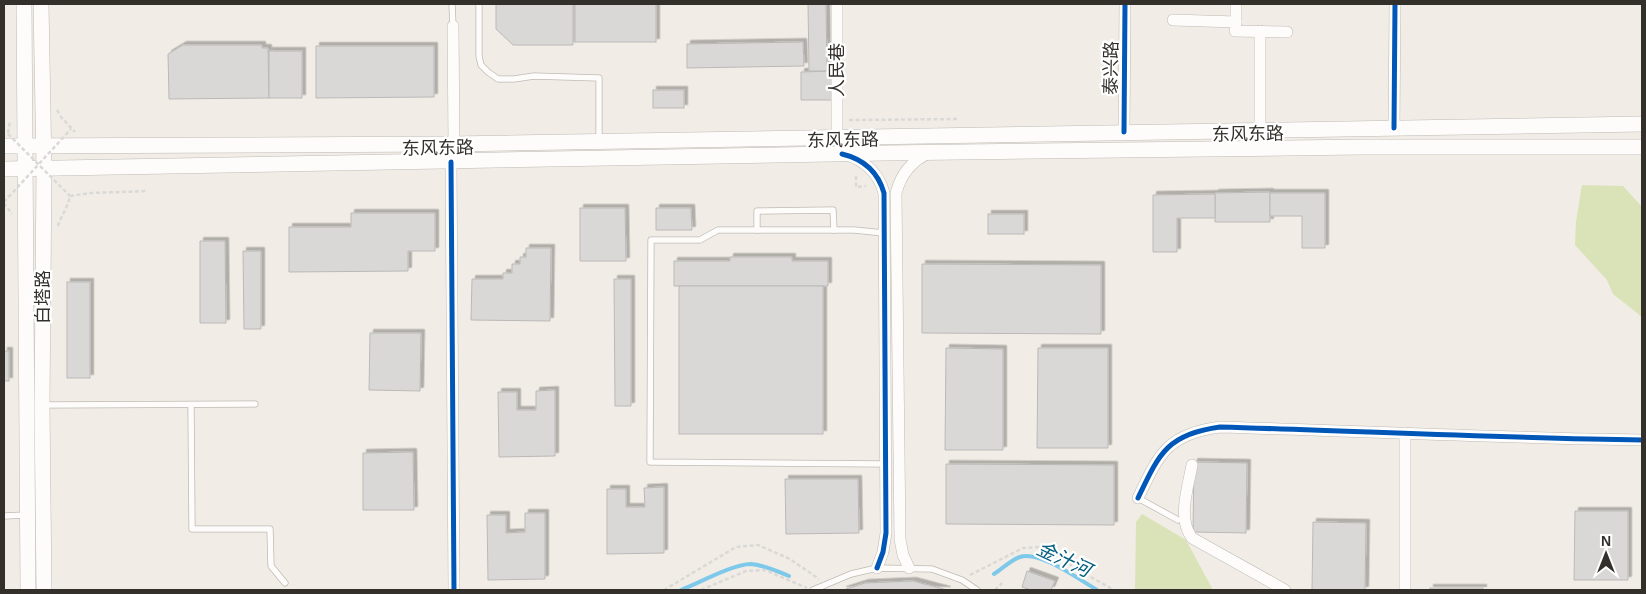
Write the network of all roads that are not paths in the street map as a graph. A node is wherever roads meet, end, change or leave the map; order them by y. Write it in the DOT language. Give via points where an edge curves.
graph roads {
  1 [pos="24,4"];
  2 [pos="41,4"];
  3 [pos="452,4"];
  4 [pos="479,4"];
  5 [pos="837,4"];
  6 [pos="1125,4"];
  7 [pos="1236,4"];
  8 [pos="1394,4"];
  9 [pos="1173,20"];
  10 [pos="1236,22"];
  11 [pos="453,26"];
  12 [pos="1260,31"];
  13 [pos="1287,32"];
  14 [pos="1642,124"];
  15 [pos="1394,128"];
  16 [pos="1260,130"];
  17 [pos="1124,132"];
  18 [pos="830,136"];
  19 [pos="6,140"];
  20 [pos="599,141"];
  21 [pos="454,144"];
  22 [pos="24,145"];
  23 [pos="43,145"];
  24 [pos="1642,147"];
  25 [pos="929,152"];
  26 [pos="822,154"];
  27 [pos="842,154"];
  28 [pos="451,162"];
  29 [pos="36,167"];
  30 [pos="4,169"];
  31 [pos="757,230"];
  32 [pos="834,230"];
  33 [pos="884,233"];
  34 [pos="255,404"];
  35 [pos="42,405"];
  36 [pos="191,405"];
  37 [pos="1405,433"];
  38 [pos="1642,440"];
  39 [pos="886,464"];
  40 [pos="1192,465"];
  41 [pos="1138,498"];
  42 [pos="4,516"];
  43 [pos="28,516"];
  44 [pos="1178,520"];
  45 [pos="877,568"];
  46 [pos="909,568"];
  47 [pos="285,583"];
  48 [pos="28,590"];
  49 [pos="44,590"];
  50 [pos="454,590"];
  51 [pos="812,590"];
  52 [pos="977,590"];
  53 [pos="1285,590"];
  54 [pos="1404,590"];
  1 -- 22 [label="main road, 白塔路"];
  2 -- 23 [label="main road, 白塔路"];
  3 -- 11 [label="lane"];
  4 -- 20 [label="lane" via="481,65 498,79 534,76 599,78"];
  5 -- 18 [label="street, 人民巷"];
  6 -- 17 [label="street, 泰兴路"];
  7 -- 10 [label="street"];
  8 -- 15 [label="street"];
  9 -- 10 [label="street"];
  10 -- 12 [label="street" via="1235,31"];
  11 -- 21 [label="street"];
  12 -- 13 [label="street"];
  12 -- 16 [label="street"];
  14 -- 15 [label="main road, 东风东路"];
  15 -- 16 [label="main road, 东风东路"];
  16 -- 17 [label="main road, 东风东路"];
  17 -- 18 [label="main road, 东风东路"];
  18 -- 20 [label="main road, 东风东路"];
  18 -- 26 [label="main road" via="828,151"];
  19 -- 22 [label="main road, 东风东路"];
  20 -- 21 [label="main road, 东风东路"];
  21 -- 23 [label="main road, 东风东路"];
  22 -- 23 [label="main road, 东风东路"];
  22 -- 29 [label="main road, 白塔路"];
  23 -- 29 [label="main road, 白塔路"];
  24 -- 25 [label="main road, 东风东路" via="1362,146"];
  25 -- 27 [label="main road, 东风东路"];
  25 -- 46 [label="street" via="907,169 896,193 900,539"];
  26 -- 27 [label="main road, 东风东路"];
  26 -- 28 [label="main road, 东风东路"];
  27 -- 33 [label="street" via="864,163 881,184"];
  28 -- 29 [label="main road, 东风东路"];
  28 -- 50 [label="street"];
  29 -- 30 [label="main road, 东风东路"];
  29 -- 35 [label="main road, 白塔路"];
  29 -- 43 [label="main road, 白塔路"];
  31 -- 32 [label="lane"];
  31 -- 32 [label="lane" via="757,211 833,210"];
  31 -- 39 [label="lane" via="718,230 700,240 651,240 650,462"];
  32 -- 33 [label="lane"];
  33 -- 39 [label="street"];
  34 -- 36 [label="lane"];
  35 -- 36 [label="lane"];
  35 -- 49 [label="main road, 白塔路"];
  36 -- 47 [label="lane" via="192,530 270,529 271,566"];
  37 -- 38 [label="street"];
  37 -- 41 [label="street" via="1198,430 1164,451"];
  37 -- 54 [label="street"];
  39 -- 45 [label="street" via="886,533"];
  40 -- 53 [label="street" via="1184,516 1186,530 1192,538"];
  41 -- 44 [label="lane"];
  42 -- 43 [label="lane"];
  43 -- 48 [label="main road, 白塔路"];
  45 -- 46 [label="lane"];
  45 -- 51 [label="lane" via="851,574"];
  46 -- 52 [label="lane" via="932,569 962,580"];
}
